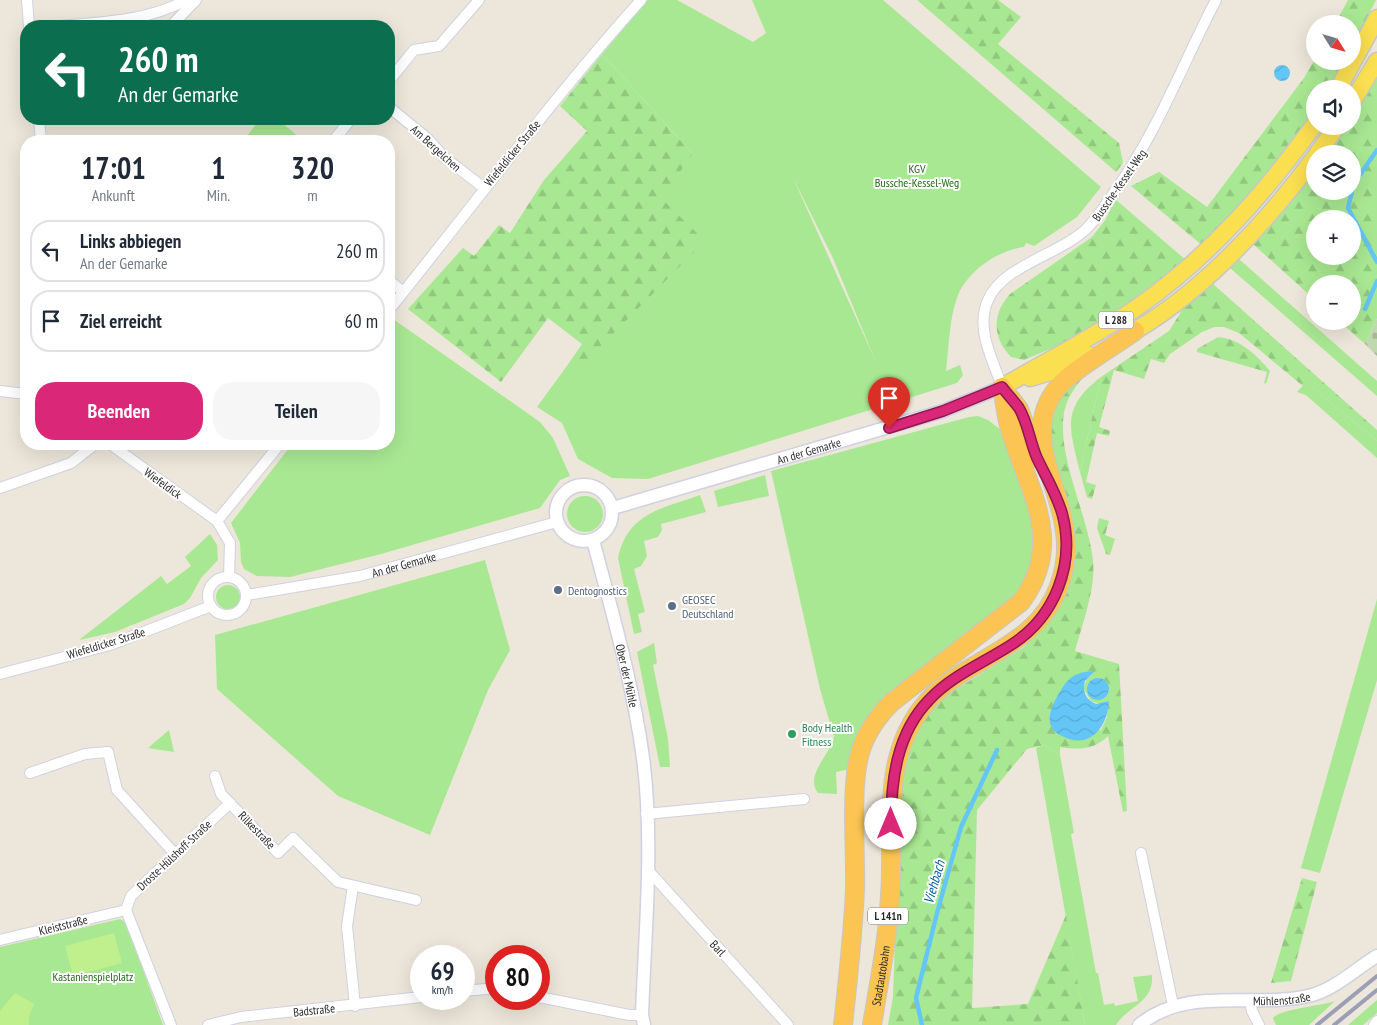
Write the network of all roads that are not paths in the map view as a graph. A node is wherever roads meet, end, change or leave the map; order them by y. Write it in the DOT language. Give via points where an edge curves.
graph roads {
  1 [pos="27,0"];
  2 [pos="186,0"];
  3 [pos="196,0"];
  4 [pos="478,0"];
  5 [pos="642,0"];
  6 [pos="1213,1"];
  7 [pos="1377,18"];
  8 [pos="29,20"];
  9 [pos="121,20"];
  10 [pos="176,20"];
  11 [pos="1377,61"];
  12 [pos="395,74"];
  13 [pos="1343,80"];
  14 [pos="1361,87"];
  15 [pos="395,112"];
  16 [pos="347,125"];
  17 [pos="338,135"];
  18 [pos="1307,135"];
  19 [pos="1306,169"];
  20 [pos="484,188"];
  21 [pos="395,285"];
  22 [pos="403,292"];
  23 [pos="395,302"];
  24 [pos="1135,331"];
  25 [pos="1002,387"];
  26 [pos="0,391"];
  27 [pos="20,393"];
  28 [pos="87,450"];
  29 [pos="118,450"];
  30 [pos="275,450"];
  31 [pos="1052,485"];
  32 [pos="0,488"];
  33 [pos="613,508"];
  34 [pos="217,521"];
  35 [pos="557,522"];
  36 [pos="593,540"];
  37 [pos="229,577"];
  38 [pos="247,595"];
  39 [pos="211,606"];
  40 [pos="0,674"];
  41 [pos="30,773"];
  42 [pos="215,776"];
  43 [pos="804,799"];
  44 [pos="230,803"];
  45 [pos="646,814"];
  46 [pos="1141,853"];
  47 [pos="175,854"];
  48 [pos="648,870"];
  49 [pos="353,886"];
  50 [pos="416,900"];
  51 [pos="126,910"];
  52 [pos="0,940"];
  53 [pos="1377,956"];
  54 [pos="410,998"];
  55 [pos="550,999"];
  56 [pos="1250,1000"];
  57 [pos="1173,1005"];
  58 [pos="355,1006"];
  59 [pos="643,1020"];
  60 [pos="1377,1022"];
  61 [pos="170,1025"];
  62 [pos="208,1025"];
  63 [pos="788,1025"];
  64 [pos="842,1025"];
  65 [pos="872,1025"];
  66 [pos="1140,1025"];
  67 [pos="1259,1025"];
  68 [pos="1374,1025"];
  1 -- 8 [label="street"];
  2 -- 9 [label="street" via="172,8"];
  3 -- 10 [label="street"];
  4 -- 12 [label="street" via="439,46 414,50"];
  5 -- 20 [label="street, Wiefeldicker Straße"];
  6 -- 25 [label="street, Bussche-Kessel-Weg" via="1145,147 1093,222 1076,238 1013,274 993,291 987,301 983,326 985,338"];
  7 -- 13 [label="main road"];
  11 -- 14 [label="main road"];
  15 -- 20 [label="street, Am Bergelchen"];
  16 -- 17 [label="street"];
  18 -- 25 [label="main road, L 288" via="1258,196 1182,274 1138,307"];
  19 -- 24 [label="main road, L 288" via="1229,257"];
  20 -- 22 [label="street, Wiefeldicker Straße"];
  21 -- 22 [label="street"];
  22 -- 23 [label="street, Wiefeldicker Straße"];
  24 -- 25 [label="main road, L 288" via="1064,368"];
  24 -- 31 [label="highway, L 288" via="1065,380 1049,400 1043,418 1042,439"];
  25 -- 31 [label="highway" via="1019,409 1037,458"];
  25 -- 33 [label="street, An der Gemarke / L 288" via="925,416"];
  25 -- 64 [label="highway, L 141n" via="1010,431 1043,528 1044,545 1038,573 1027,594 1011,611 899,695 876,718 867,735 860,755 856,800 852,933"];
  26 -- 27 [label="street"];
  28 -- 32 [label="street" via="71,463"];
  29 -- 34 [label="street, Wiefeldick"];
  30 -- 34 [label="street"];
  31 -- 65 [label="highway, Stadtautobahn / L 141n" via="1064,525 1066,550 1054,599 1042,618 1023,636 963,673 928,700 903,740 891,799 890,895"];
  33 -- 35 [label="street" via="601,490 577,485 558,502"];
  33 -- 36 [label="street" via="609,527"];
  34 -- 37 [label="street" via="230,543"];
  35 -- 36 [label="street" via="573,539 582,542"];
  35 -- 38 [label="street, An der Gemarke" via="360,576"];
  36 -- 45 [label="street, Ober der Mühle" via="627,675 643,758"];
  37 -- 38 [label="street" via="240,582"];
  37 -- 39 [label="street" via="218,579 209,589"];
  38 -- 39 [label="street" via="241,610 230,615 217,612"];
  39 -- 40 [label="street, Wiefeldicker Straße" via="110,645"];
  41 -- 47 [label="street" via="84,754 108,752 117,790"];
  42 -- 44 [label="street, Rilkestraße" via="221,794"];
  43 -- 45 [label="street"];
  44 -- 47 [label="street, Droste-Hülshoff-Straße"];
  44 -- 49 [label="street, Rilkestraße" via="278,853 293,838 338,882"];
  45 -- 48 [label="street, Ober der Mühle"];
  46 -- 57 [label="street"];
  47 -- 51 [label="street, Droste-Hülshoff-Straße" via="131,896"];
  48 -- 59 [label="street, Ober der Mühle"];
  48 -- 63 [label="street, Barl"];
  49 -- 50 [label="street, Rilkestraße"];
  49 -- 58 [label="street" via="347,926"];
  51 -- 52 [label="street, Kleiststraße"];
  51 -- 61 [label="street"];
  53 -- 56 [label="street, Mühlenstraße" via="1315,994"];
  54 -- 58 [label="street, Badstraße"];
  55 -- 59 [label="street"];
  56 -- 57 [label="street, Mühlenstraße"];
  56 -- 67 [label="street"];
  57 -- 66 [label="street, Mühlenstraße" via="1150,1016"];
  58 -- 62 [label="street, Badstraße" via="241,1017"];
  60 -- 68 [label="street"];
}
